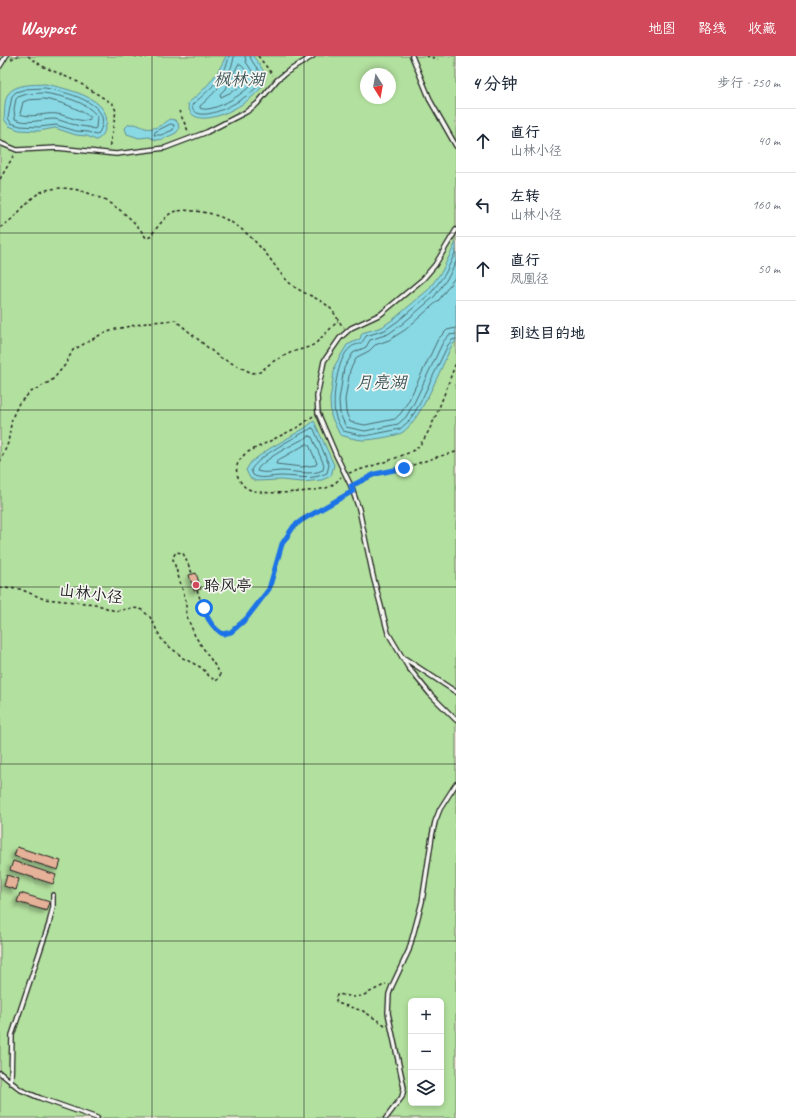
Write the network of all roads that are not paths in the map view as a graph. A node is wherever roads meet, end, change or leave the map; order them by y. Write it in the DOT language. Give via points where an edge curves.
graph roads {
  1 [pos="313,56"];
  2 [pos="412,56"];
  3 [pos="6,57"];
  4 [pos="0,66"];
  5 [pos="0,143"];
  6 [pos="456,146"];
  7 [pos="456,230"];
  8 [pos="401,656"];
  9 [pos="456,692"];
  10 [pos="456,720"];
  11 [pos="456,784"];
  12 [pos="53,895"];
  13 [pos="0,1072"];
  14 [pos="11,1082"];
  15 [pos="97,1118"];
  16 [pos="386,1118"];
  1 -- 5 [label="lane" via="277,80 257,104 246,112 192,138 159,149 116,154 58,148 17,150"];
  2 -- 6 [label="lane" via="431,102"];
  3 -- 4 [label="lane"];
  7 -- 8 [label="lane" via="435,265 423,279 381,314 351,328 333,347 324,361 317,396 318,413 359,509 382,615 388,633"];
  8 -- 9 [label="lane"];
  8 -- 10 [label="lane" via="430,694"];
  11 -- 16 [label="lane" via="435,822 420,909 409,950 392,986 388,1005 390,1027 404,1088 402,1097"];
  12 -- 14 [label="lane" via="49,924 12,1035"];
  13 -- 14 [label="lane"];
  14 -- 15 [label="lane" via="21,1090 40,1098"];
}
